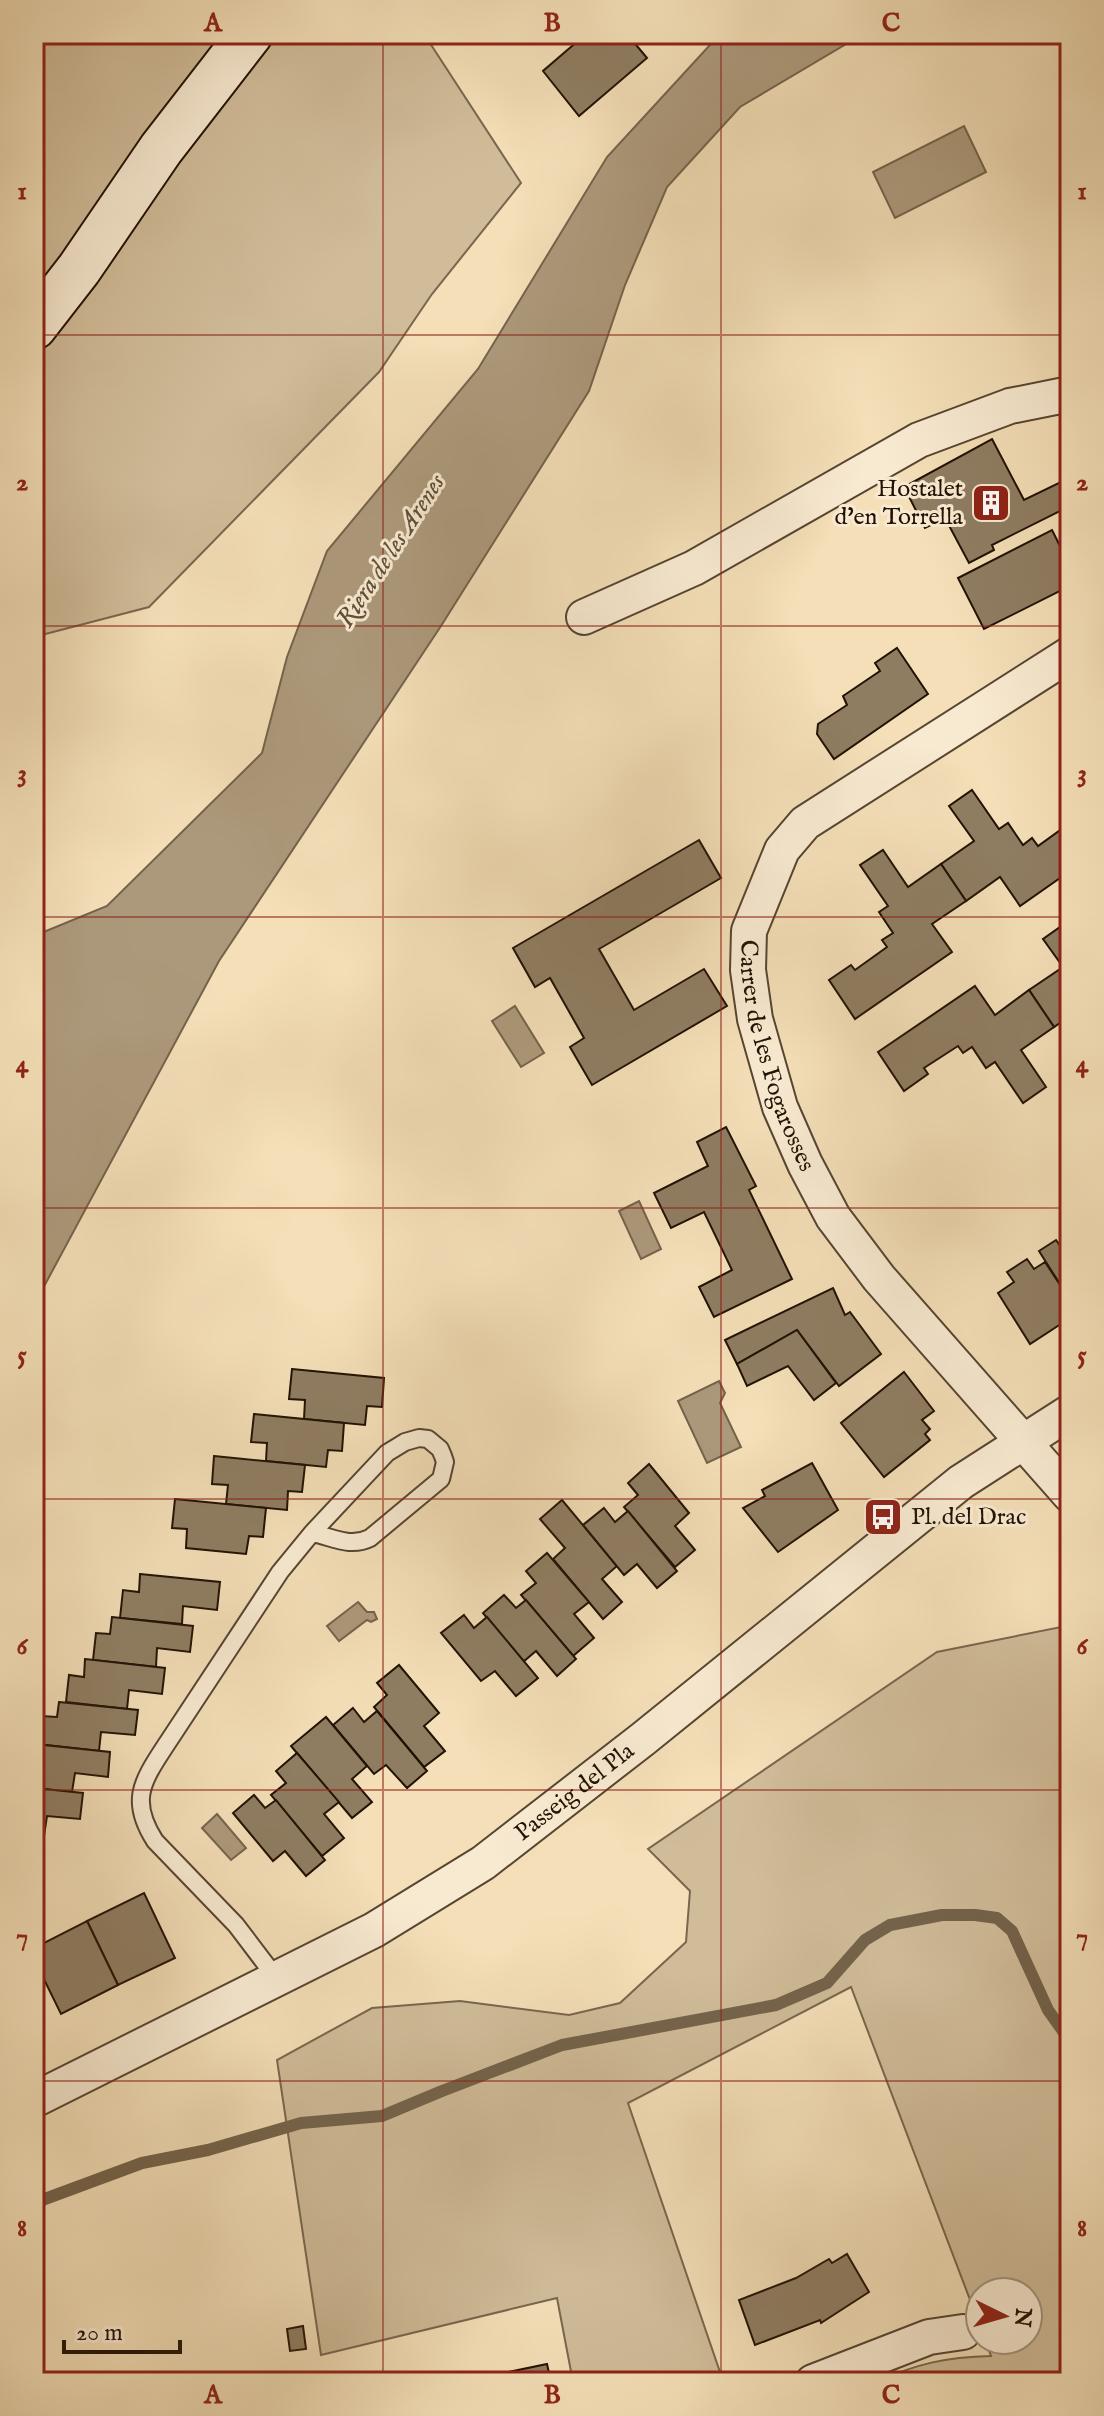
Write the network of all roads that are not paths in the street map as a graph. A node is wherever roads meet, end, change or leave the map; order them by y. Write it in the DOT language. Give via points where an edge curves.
graph roads {
  1 [pos="250,34"];
  2 [pos="34,327"];
  3 [pos="1070,394"];
  4 [pos="584,617"];
  5 [pos="1070,654"];
  6 [pos="1070,1412"];
  7 [pos="1025,1442"];
  8 [pos="1070,1495"];
  9 [pos="312,1533"];
  10 [pos="277,1979"];
  11 [pos="34,2100"];
  12 [pos="963,2332"];
  13 [pos="813,2382"];
  1 -- 2 [label="street"];
  3 -- 4 [label="street" via="1010,406 919,440 694,568"];
  5 -- 7 [label="street, Carrer de les Fogarosses" via="805,823 782,850 749,931 755,1019 780,1107 833,1217 879,1278"];
  6 -- 7 [label="street, Passeig del Pla"];
  7 -- 8 [label="street, Carrer de les Fogarosses"];
  7 -- 10 [label="street, Passeig del Pla" via="961,1482 483,1863 374,1930"];
  9 -- 9 [label="lane" via="387,1453 419,1438 440,1449 445,1462 441,1479 370,1538 359,1544"];
  9 -- 10 [label="lane" via="280,1572 147,1774 139,1809 155,1841 236,1925"];
  10 -- 11 [label="street, Passeig del Pla"];
  12 -- 13 [label="street" via="929,2337"];
}
